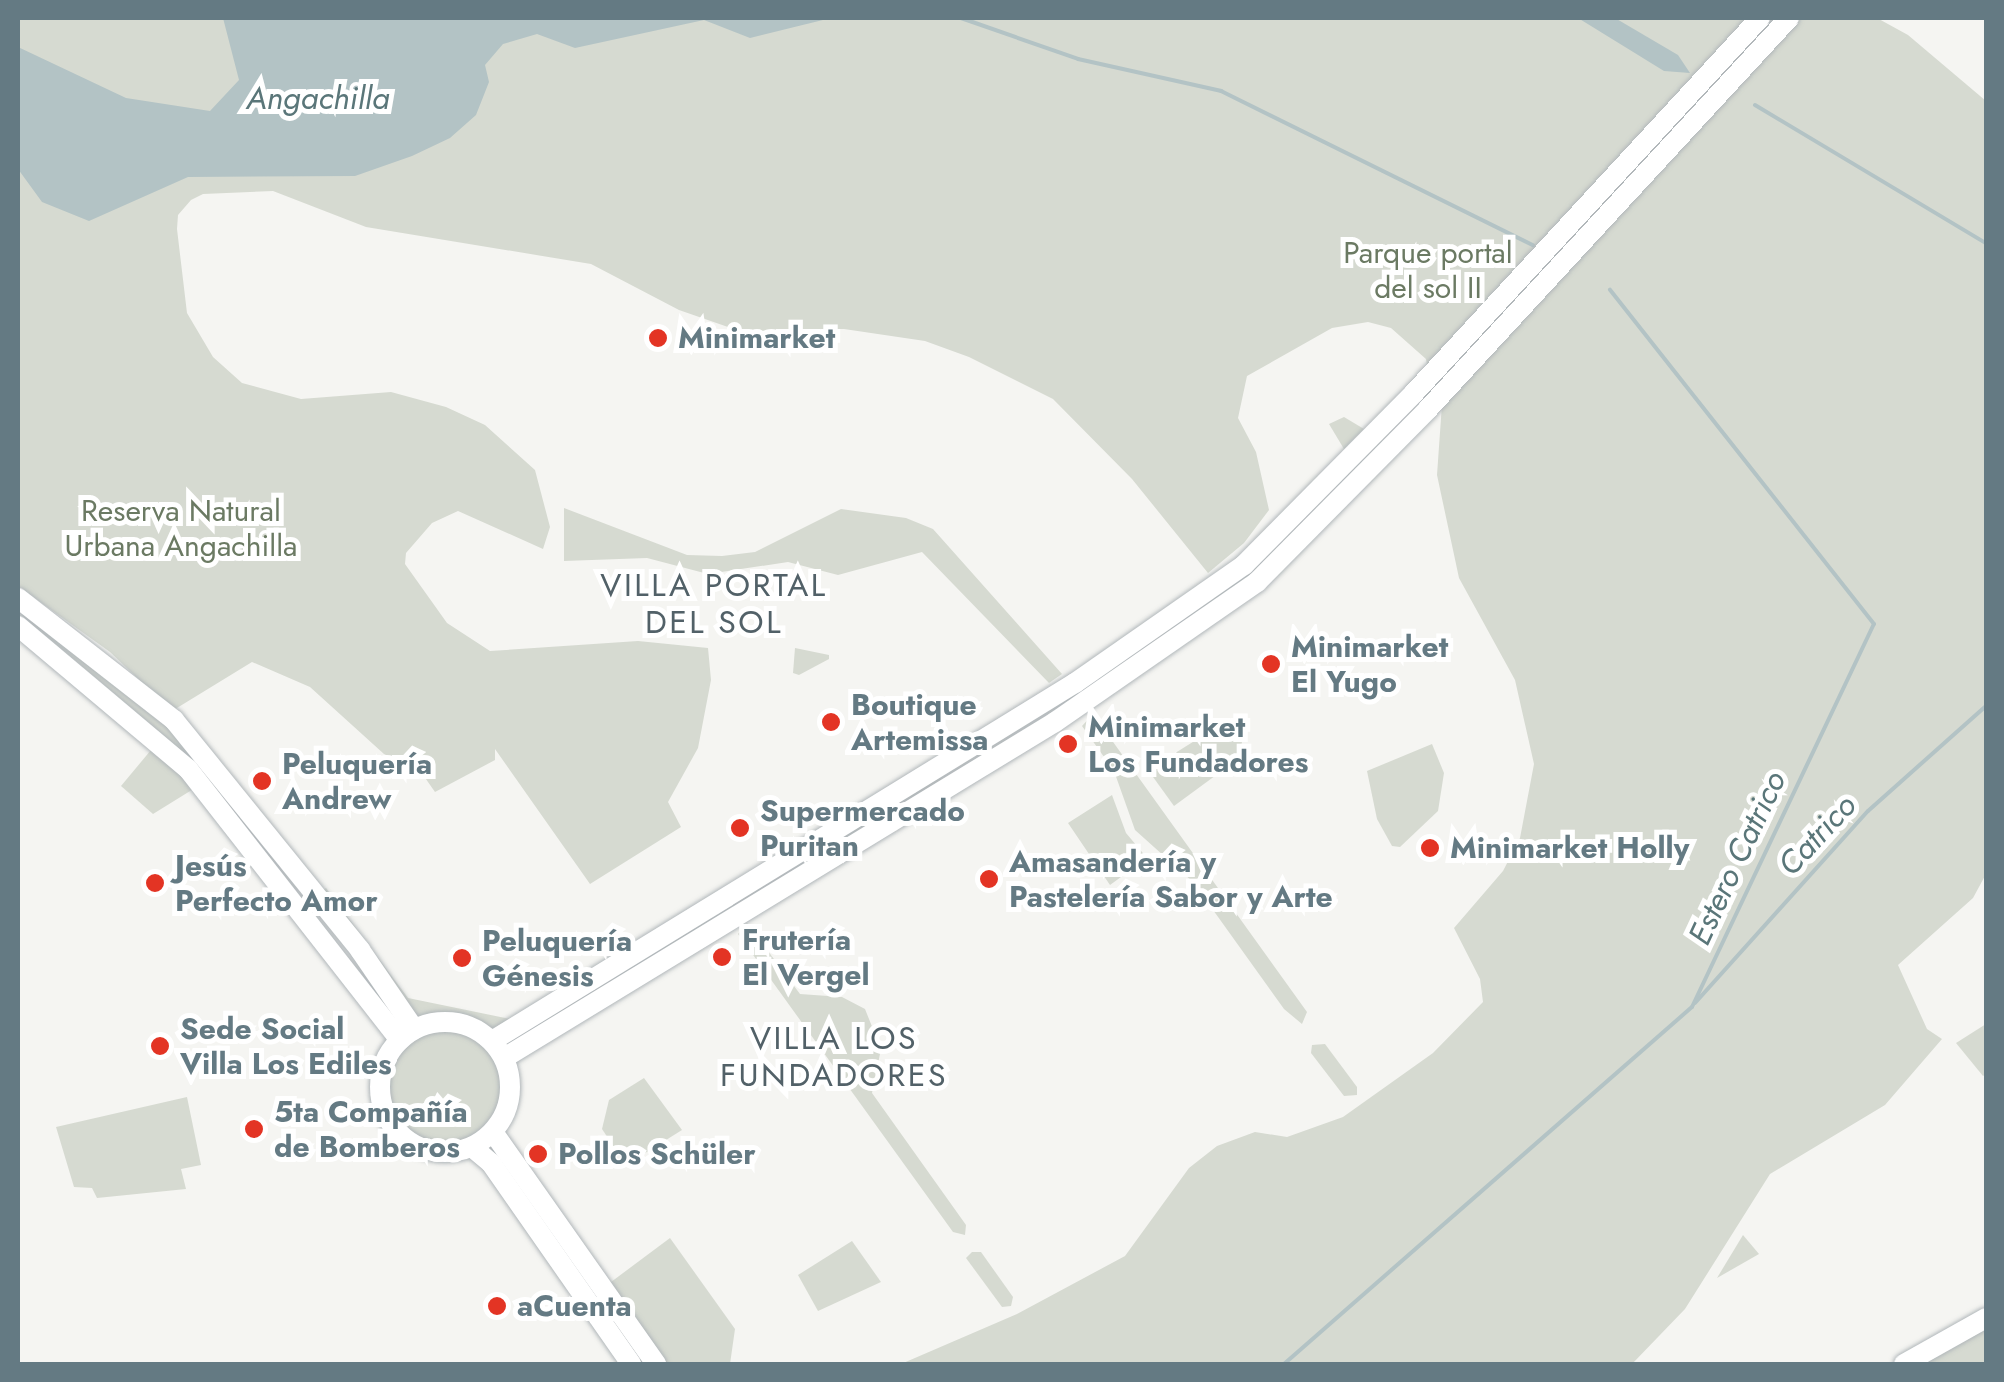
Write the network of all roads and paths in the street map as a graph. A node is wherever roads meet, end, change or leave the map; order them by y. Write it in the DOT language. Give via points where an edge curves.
graph roads {
  1 [pos="1760,18"];
  2 [pos="1789,18"];
  3 [pos="18,598"];
  4 [pos="18,626"];
  5 [pos="407,1034"];
  6 [pos="498,1050"];
  7 [pos="492,1132"];
  8 [pos="472,1146"];
  9 [pos="1986,1318"];
  10 [pos="631,1364"];
  11 [pos="656,1364"];
  12 [pos="1904,1364"];
  1 -- 6 [label="main road" via="1429,376 1274,536 1205,594"];
  2 -- 6 [label="main road" via="1262,578 1175,644"];
  3 -- 5 [label="main road" via="174,720 360,950"];
  4 -- 5 [label="main road" via="188,768"];
  5 -- 6 [label="main road" via="463,1024"];
  5 -- 8 [label="main road" via="380,1084 394,1127 436,1152"];
  6 -- 7 [label="main road" via="510,1099"];
  7 -- 8 [label="main road"];
  7 -- 11 [label="main road"];
  8 -- 10 [label="main road" via="491,1163"];
  9 -- 12 [label="main road"];
}
